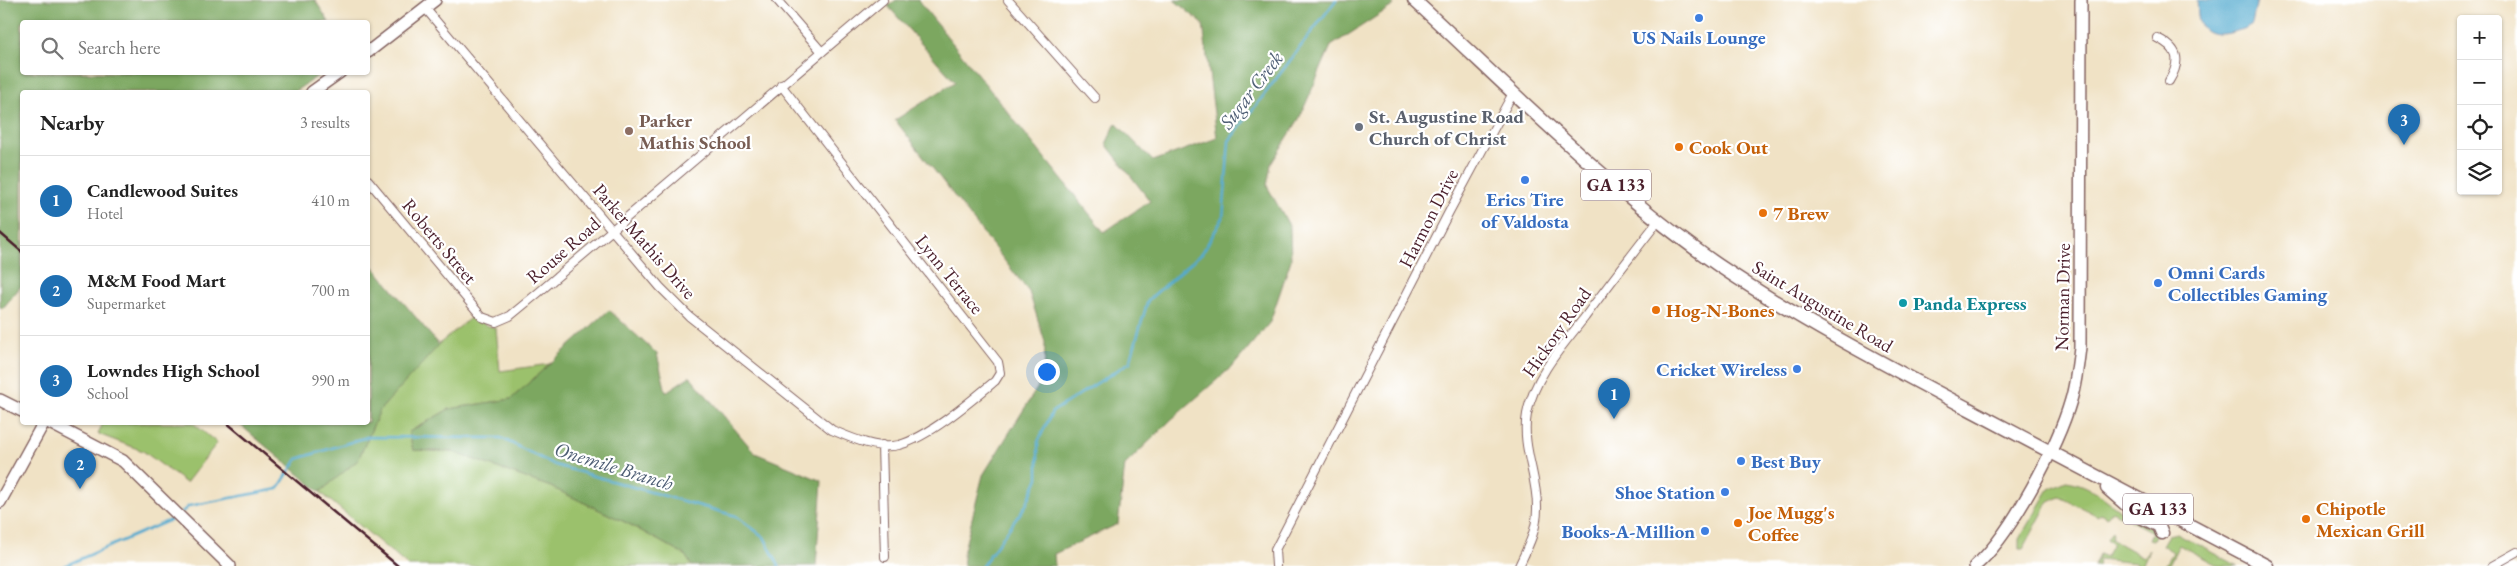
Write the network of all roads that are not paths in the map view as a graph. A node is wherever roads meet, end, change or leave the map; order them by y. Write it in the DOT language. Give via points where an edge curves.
graph roads {
  1 [pos="435,0"];
  2 [pos="777,0"];
  3 [pos="883,0"];
  4 [pos="1008,0"];
  5 [pos="1414,0"];
  6 [pos="2081,0"];
  7 [pos="425,8"];
  8 [pos="2157,38"];
  9 [pos="370,50"];
  10 [pos="822,52"];
  11 [pos="336,75"];
  12 [pos="2169,80"];
  13 [pos="781,85"];
  14 [pos="315,90"];
  15 [pos="1513,94"];
  16 [pos="1095,98"];
  17 [pos="370,182"];
  18 [pos="1659,220"];
  19 [pos="611,229"];
  20 [pos="488,321"];
  21 [pos="0,400"];
  22 [pos="20,410"];
  23 [pos="44,425"];
  24 [pos="52,425"];
  25 [pos="882,445"];
  26 [pos="2050,452"];
  27 [pos="2092,474"];
  28 [pos="0,502"];
  29 [pos="2162,533"];
  30 [pos="2517,552"];
  31 [pos="885,557"];
  32 [pos="230,566"];
  33 [pos="1276,566"];
  34 [pos="1519,566"];
  35 [pos="1975,566"];
  36 [pos="2267,566"];
  37 [pos="2492,566"];
  1 -- 7 [label="street"];
  2 -- 10 [label="street"];
  3 -- 10 [label="street, Rouse Road"];
  4 -- 16 [label="street"];
  5 -- 15 [label="main road, Saint Augustine Road / GA 133"];
  6 -- 26 [label="street, Norman Drive" via="2080,347 2071,402"];
  7 -- 9 [label="street"];
  7 -- 19 [label="street, Parker Mathis Drive"];
  8 -- 12 [label="street" via="2168,43 2176,55 2175,69"];
  10 -- 13 [label="street, Rouse Road"];
  11 -- 14 [label="street"];
  13 -- 19 [label="street, Rouse Road"];
  13 -- 25 [label="street, Lynn Terrace" via="998,362 1000,373 995,382 940,423 905,443"];
  15 -- 18 [label="main road, Saint Augustine Road / GA 133"];
  15 -- 33 [label="street, Harmon Drive" via="1462,186 1275,550"];
  17 -- 20 [label="street, Roberts Street"];
  18 -- 26 [label="main road, Saint Augustine Road / GA 133" via="1718,264 1791,311 1878,362"];
  18 -- 34 [label="street, Hickory Road" via="1537,385 1526,429 1537,507 1536,525"];
  19 -- 20 [label="street, Rouse Road" via="510,316 496,322"];
  19 -- 25 [label="street, Parker Mathis Drive" via="689,316 812,416 846,436"];
  21 -- 22 [label="street"];
  23 -- 28 [label="street"];
  24 -- 32 [label="street" via="123,461"];
  25 -- 31 [label="street"];
  26 -- 27 [label="main road, Saint Augustine Road / GA 133"];
  26 -- 35 [label="street, Norman Drive" via="2009,524"];
  27 -- 29 [label="main road" via="2139,516 2158,526"];
  27 -- 36 [label="main road, Saint Augustine Road / GA 133"];
  30 -- 37 [label="street"];
}
